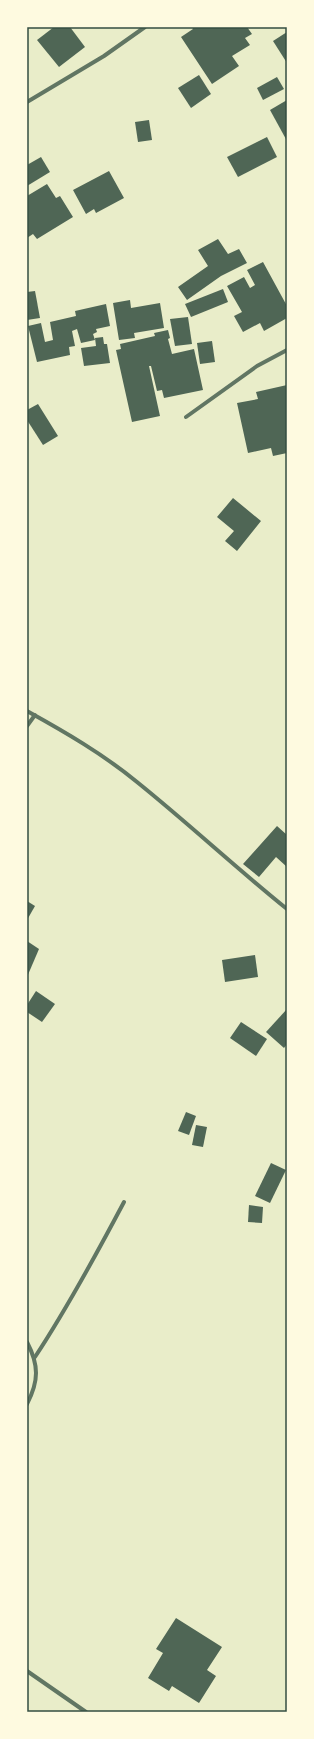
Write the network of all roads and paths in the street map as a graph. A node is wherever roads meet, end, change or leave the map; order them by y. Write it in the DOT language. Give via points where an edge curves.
graph roads {
  1 [pos="145,27"];
  2 [pos="27,102"];
  3 [pos="287,350"];
  4 [pos="186,416"];
  5 [pos="27,711"];
  6 [pos="35,715"];
  7 [pos="27,726"];
  8 [pos="287,910"];
  9 [pos="124,1202"];
  10 [pos="27,1342"];
  11 [pos="35,1357"];
  12 [pos="27,1404"];
  13 [pos="27,1671"];
  14 [pos="86,1712"];
  1 -- 2 [label="street" via="104,56"];
  3 -- 4 [label="street" via="257,366"];
  5 -- 6 [label="street"];
  6 -- 7 [label="street"];
  6 -- 8 [label="street" via="75,738 136,781"];
  9 -- 11 [label="street" via="85,1276"];
  10 -- 11 [label="street"];
  11 -- 12 [label="street" via="36,1377"];
  13 -- 14 [label="street"];
}
